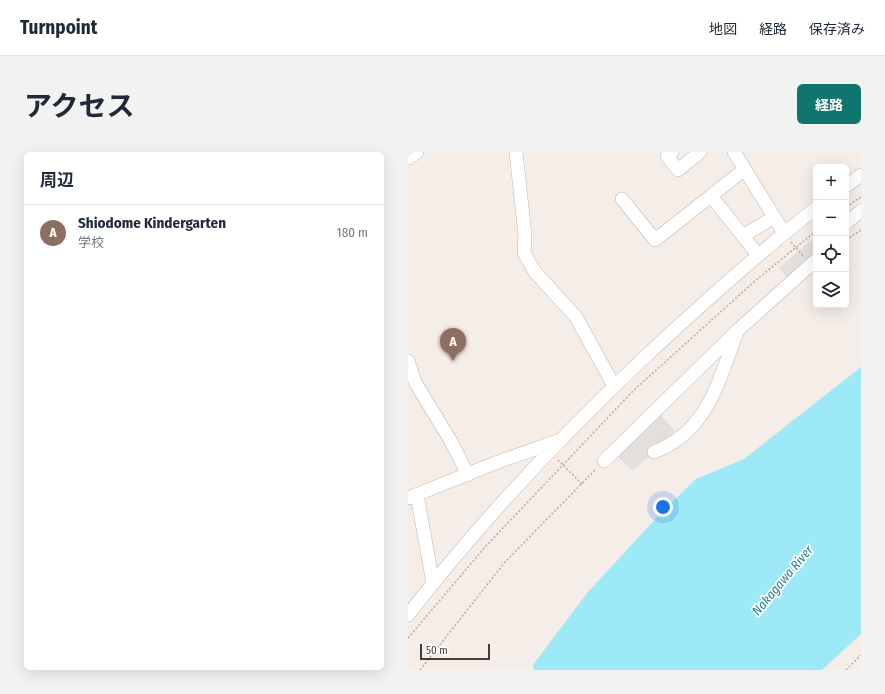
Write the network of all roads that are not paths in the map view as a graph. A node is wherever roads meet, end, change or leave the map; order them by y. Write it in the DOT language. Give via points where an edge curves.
graph roads {
  1 [pos="417,152"];
  2 [pos="516,152"];
  3 [pos="672,152"];
  4 [pos="700,152"];
  5 [pos="734,152"];
  6 [pos="408,158"];
  7 [pos="745,169"];
  8 [pos="861,175"];
  9 [pos="849,184"];
  10 [pos="711,196"];
  11 [pos="622,199"];
  12 [pos="813,210"];
  13 [pos="861,211"];
  14 [pos="774,217"];
  15 [pos="849,221"];
  16 [pos="784,233"];
  17 [pos="743,236"];
  18 [pos="758,255"];
  19 [pos="813,263"];
  20 [pos="737,331"];
  21 [pos="408,361"];
  22 [pos="614,386"];
  23 [pos="560,441"];
  24 [pos="654,452"];
  25 [pos="604,461"];
  26 [pos="468,475"];
  27 [pos="413,497"];
  28 [pos="433,583"];
  29 [pos="408,615"];
  1 -- 6 [label="street"];
  2 -- 22 [label="street" via="525,235 524,254 535,272 576,317"];
  3 -- 4 [label="street" via="667,156 678,170"];
  5 -- 7 [label="street"];
  7 -- 10 [label="street"];
  7 -- 14 [label="street"];
  8 -- 9 [label="street"];
  10 -- 11 [label="street" via="655,240"];
  10 -- 17 [label="street"];
  12 -- 16 [label="street"];
  13 -- 15 [label="street"];
  14 -- 16 [label="street"];
  14 -- 17 [label="street"];
  16 -- 18 [label="street"];
  17 -- 18 [label="street"];
  18 -- 22 [label="street"];
  19 -- 20 [label="street"];
  20 -- 24 [label="street" via="712,401 694,425 665,448"];
  20 -- 25 [label="street"];
  21 -- 26 [label="street" via="415,382"];
  22 -- 23 [label="street"];
  23 -- 26 [label="street"];
  23 -- 28 [label="street" via="483,523"];
  26 -- 27 [label="street"];
  27 -- 28 [label="street"];
  28 -- 29 [label="street"];
}
